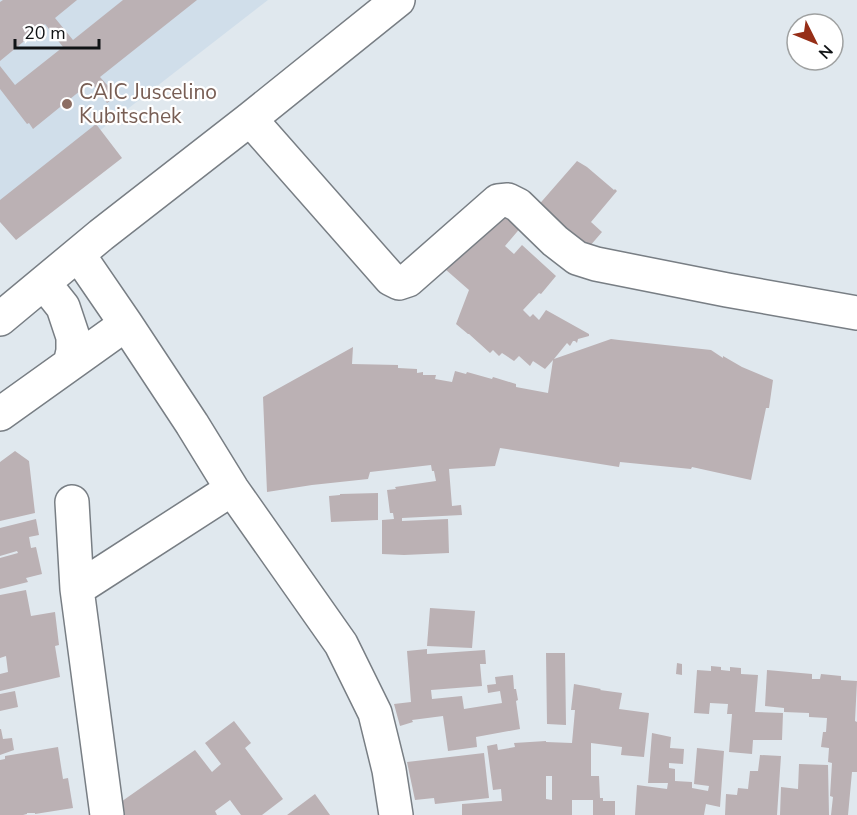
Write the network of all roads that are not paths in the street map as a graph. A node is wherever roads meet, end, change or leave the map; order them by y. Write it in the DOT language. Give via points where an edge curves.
graph roads {
  1 [pos="398,0"];
  2 [pos="250,119"];
  3 [pos="78,254"];
  4 [pos="44,283"];
  5 [pos="4,312"];
  6 [pos="857,313"];
  7 [pos="126,324"];
  8 [pos="70,364"];
  9 [pos="0,414"];
  10 [pos="232,489"];
  11 [pos="72,502"];
  12 [pos="77,589"];
  13 [pos="107,815"];
  14 [pos="396,815"];
  1 -- 2 [label="street"];
  2 -- 3 [label="street"];
  2 -- 6 [label="street" via="391,279 399,283 408,280 498,201 508,200 555,241 586,261"];
  3 -- 4 [label="street"];
  3 -- 7 [label="street"];
  4 -- 5 [label="street"];
  4 -- 8 [label="street" via="63,307 73,337"];
  7 -- 8 [label="street"];
  7 -- 10 [label="street"];
  8 -- 9 [label="street"];
  10 -- 12 [label="street"];
  10 -- 14 [label="street" via="341,644 375,713"];
  11 -- 12 [label="street"];
  12 -- 13 [label="street"];
}
